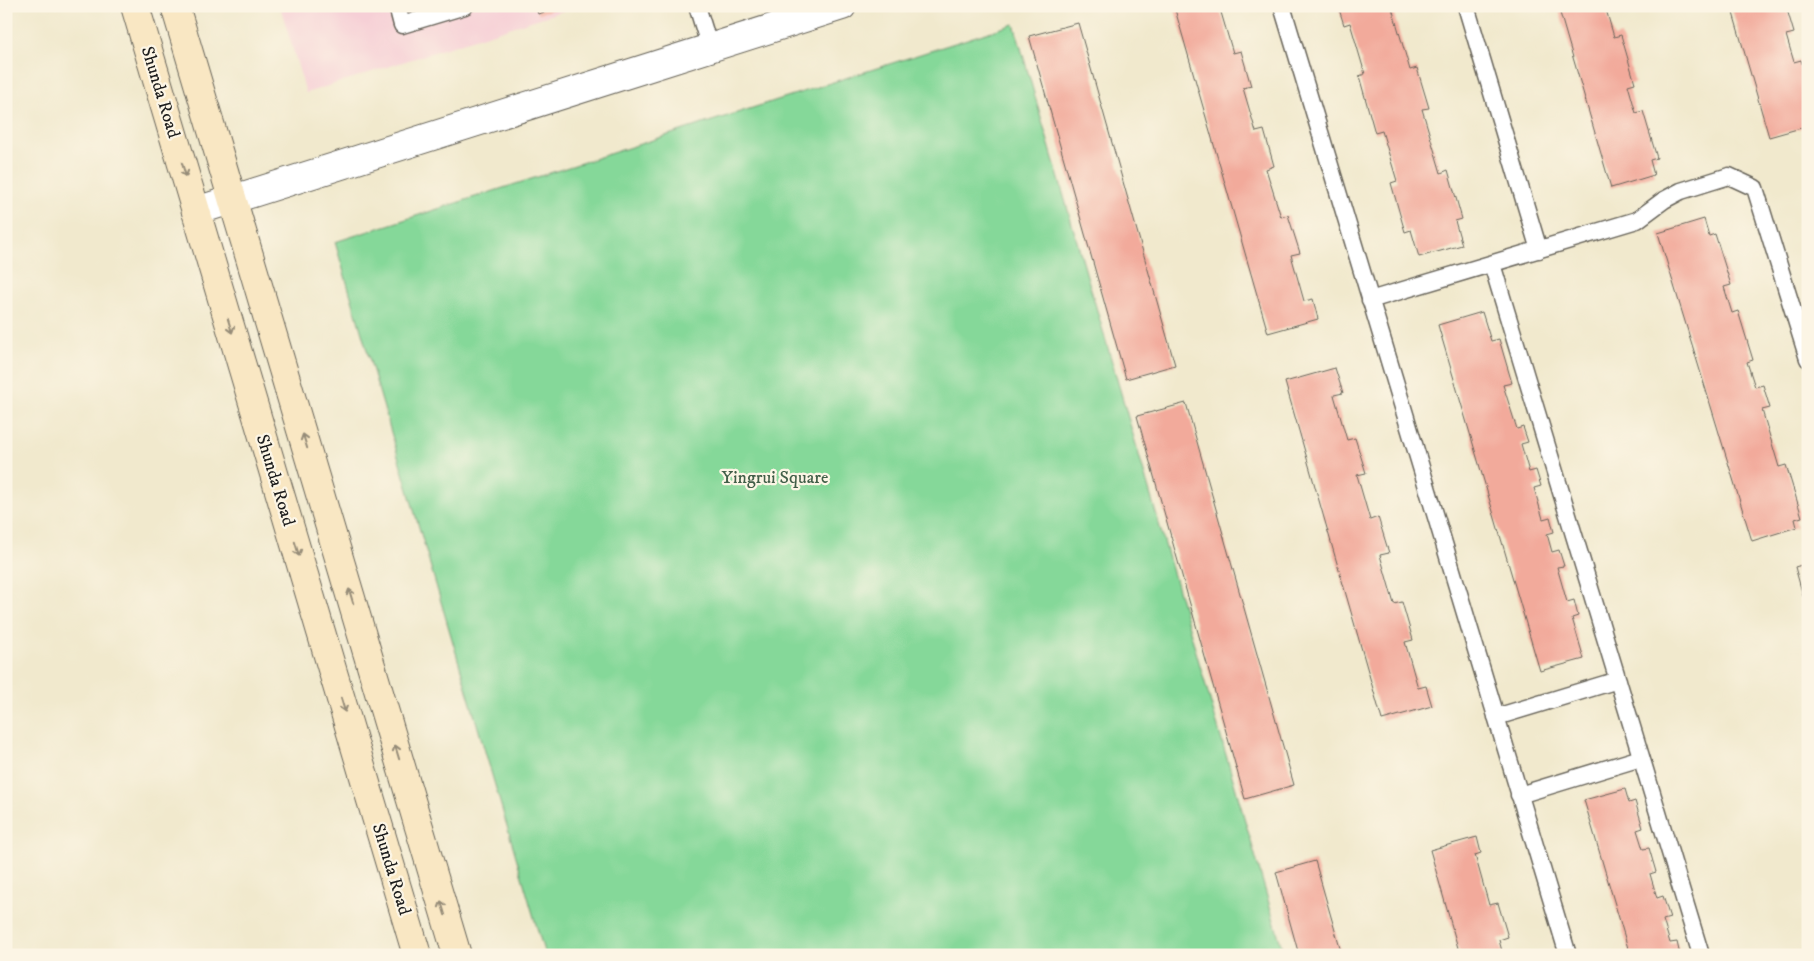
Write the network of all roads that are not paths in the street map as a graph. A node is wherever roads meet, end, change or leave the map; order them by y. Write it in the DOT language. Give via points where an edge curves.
graph roads {
  1 [pos="135,6"];
  2 [pos="175,6"];
  3 [pos="397,6"];
  4 [pos="465,6"];
  5 [pos="697,6"];
  6 [pos="842,6"];
  7 [pos="1282,6"];
  8 [pos="1466,6"];
  9 [pos="710,48"];
  10 [pos="233,199"];
  11 [pos="196,211"];
  12 [pos="1540,250"];
  13 [pos="1492,264"];
  14 [pos="1370,300"];
  15 [pos="1808,359"];
  16 [pos="1618,680"];
  17 [pos="1496,717"];
  18 [pos="1641,758"];
  19 [pos="1519,794"];
  20 [pos="418,955"];
  21 [pos="457,955"];
  22 [pos="1568,955"];
  23 [pos="1701,955"];
  1 -- 11 [label="main road, Shunda Road, one-way"];
  2 -- 10 [label="main road"];
  3 -- 4 [label="lane" via="402,25"];
  5 -- 9 [label="lane"];
  6 -- 9 [label="street"];
  7 -- 14 [label="lane"];
  8 -- 12 [label="lane"];
  9 -- 10 [label="street"];
  10 -- 11 [label="street"];
  21 -- 10 [label="main road, one-way"];
  11 -- 20 [label="main road, Shunda Road, one-way"];
  12 -- 13 [label="lane"];
  12 -- 15 [label="lane" via="1638,220 1681,191 1729,176 1755,188"];
  13 -- 14 [label="lane"];
  13 -- 16 [label="lane"];
  14 -- 17 [label="lane"];
  16 -- 17 [label="lane"];
  16 -- 18 [label="lane"];
  17 -- 19 [label="lane"];
  18 -- 19 [label="lane"];
  18 -- 23 [label="lane"];
  19 -- 22 [label="lane"];
}
